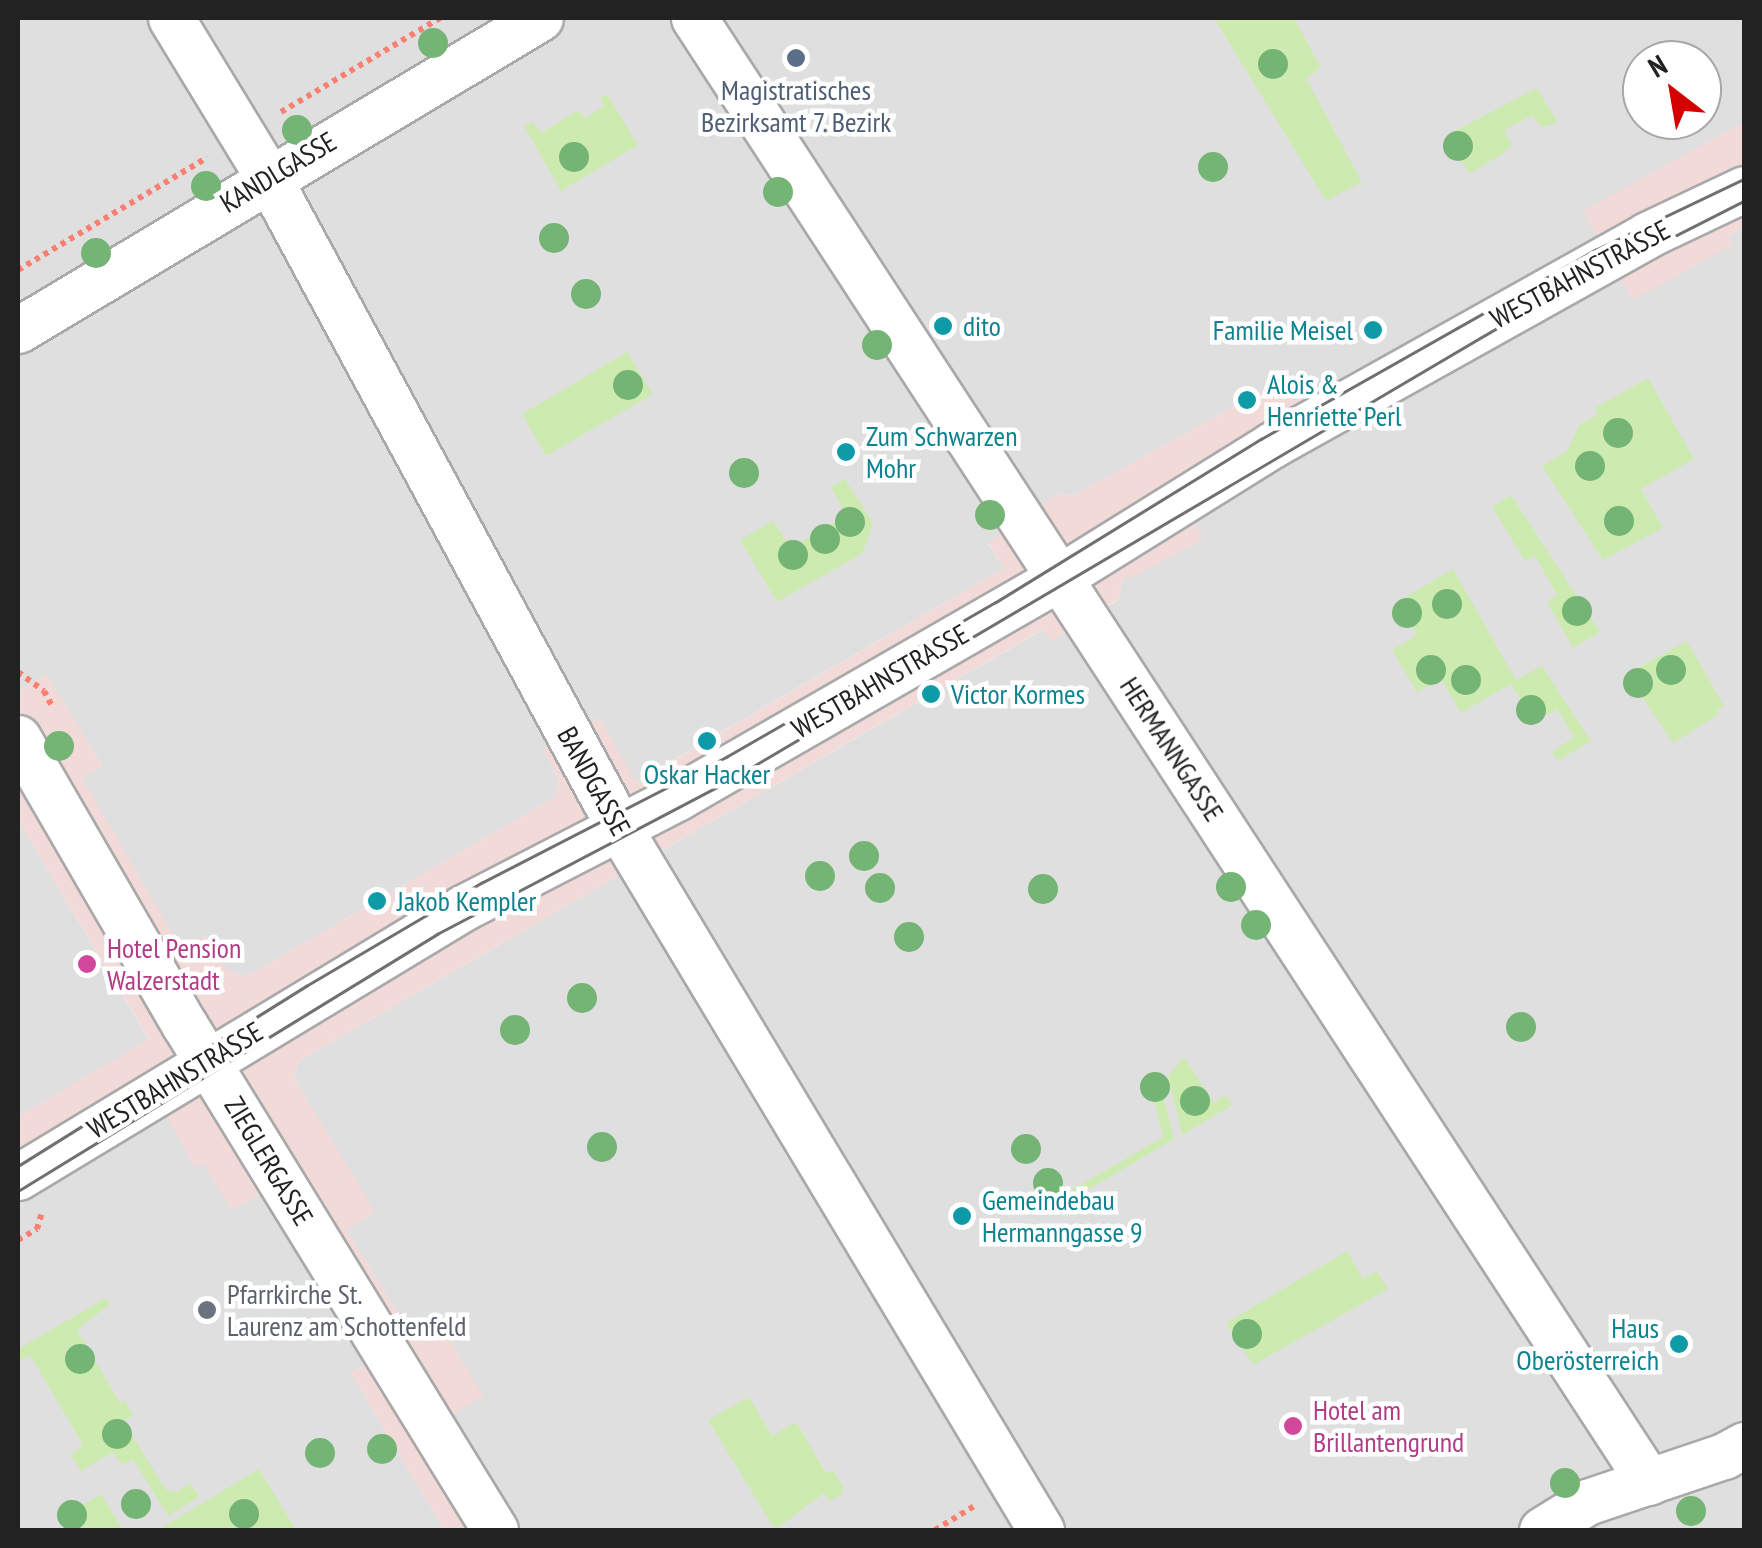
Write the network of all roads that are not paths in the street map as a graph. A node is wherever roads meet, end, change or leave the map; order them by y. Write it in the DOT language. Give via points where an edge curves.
graph roads {
  1 [pos="171,18"];
  2 [pos="540,18"];
  3 [pos="694,18"];
  4 [pos="268,177"];
  5 [pos="1744,189"];
  6 [pos="18,330"];
  7 [pos="1060,577"];
  8 [pos="18,738"];
  9 [pos="618,826"];
  10 [pos="207,1060"];
  11 [pos="18,1177"];
  12 [pos="1744,1445"];
  13 [pos="1650,1482"];
  14 [pos="495,1530"];
  15 [pos="1041,1530"];
  16 [pos="1542,1530"];
  1 -- 4 [label="street, BANDGASSE"];
  2 -- 4 [label="street, KANDLGASSE"];
  3 -- 7 [label="street, HERMANNGASSE"];
  4 -- 6 [label="street, KANDLGASSE"];
  4 -- 9 [label="street, BANDGASSE"];
  5 -- 7 [label="street, WESTBAHNSTRASSE" via="1648,235 1272,445"];
  7 -- 9 [label="street, WESTBAHNSTRASSE"];
  7 -- 13 [label="street, HERMANNGASSE"];
  8 -- 10 [label="street, ZIEGLERGASSE"];
  9 -- 10 [label="street, WESTBAHNSTRASSE" via="463,908"];
  9 -- 15 [label="street, BANDGASSE"];
  10 -- 11 [label="street, WESTBAHNSTRASSE"];
  10 -- 14 [label="street, ZIEGLERGASSE"];
  12 -- 13 [label="street"];
  13 -- 16 [label="street" via="1588,1502"];
}
